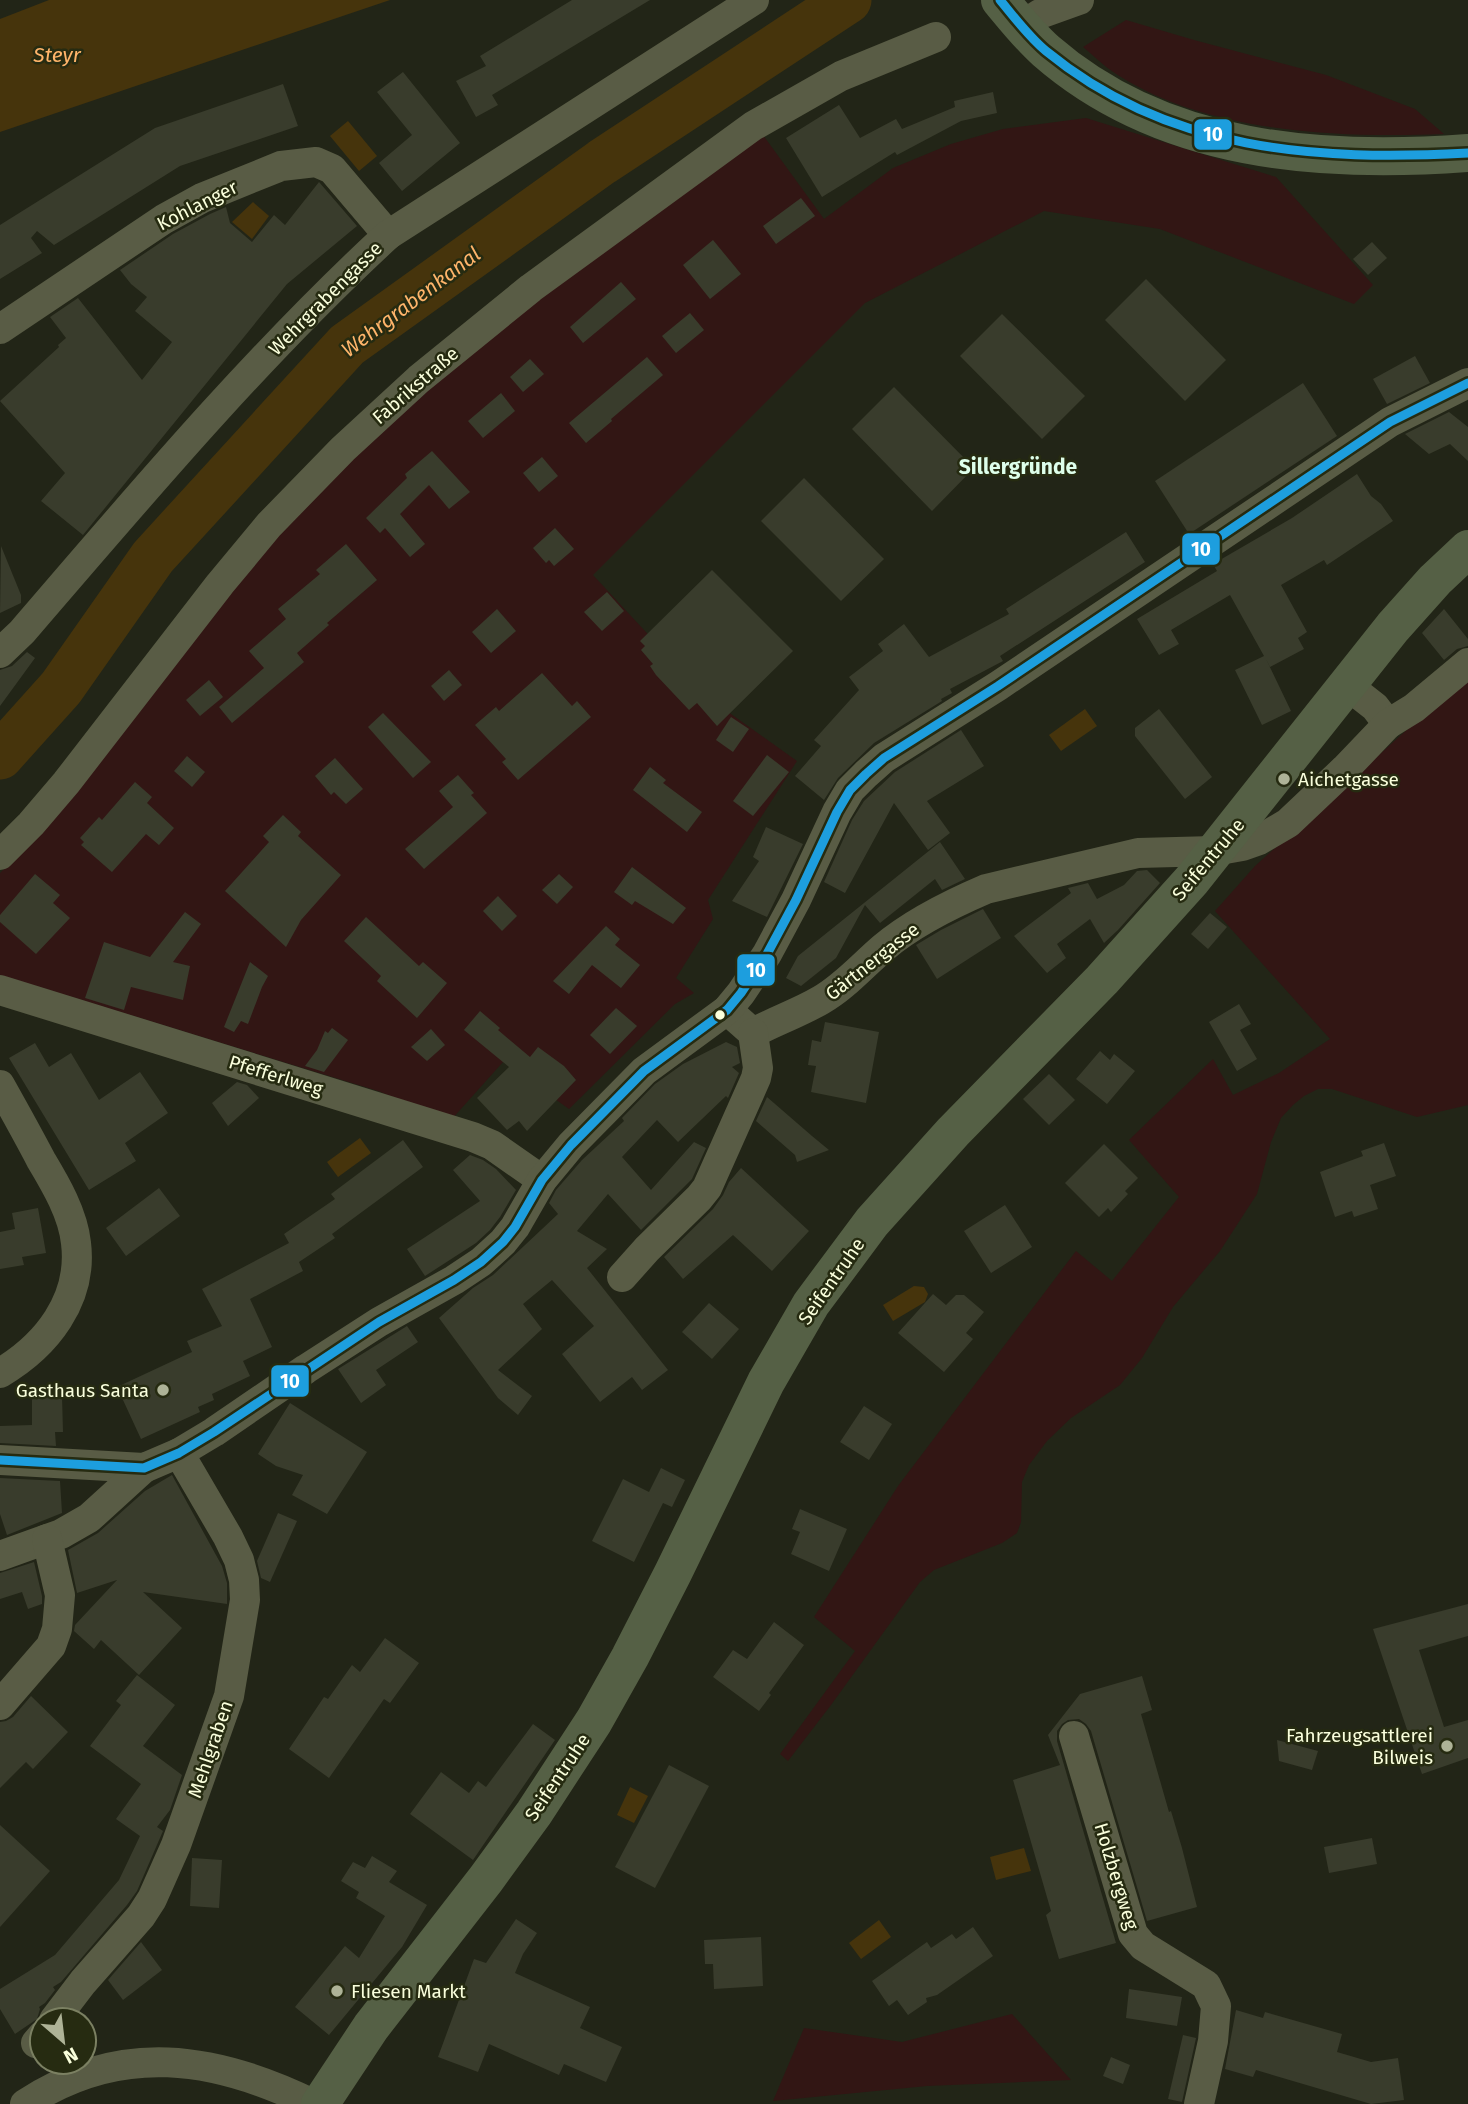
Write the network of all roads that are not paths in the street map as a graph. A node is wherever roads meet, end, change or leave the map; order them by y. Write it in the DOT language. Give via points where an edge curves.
graph roads {
  1 [pos="754,0"];
  2 [pos="1079,0"];
  3 [pos="1033,36"];
  4 [pos="936,37"];
  5 [pos="1468,153"];
  6 [pos="388,235"];
  7 [pos="0,328"];
  8 [pos="1468,383"];
  9 [pos="1468,549"];
  10 [pos="0,653"];
  11 [pos="1468,663"];
  12 [pos="1337,698"];
  13 [pos="1388,724"];
  14 [pos="0,855"];
  15 [pos="1191,866"];
  16 [pos="0,990"];
  17 [pos="727,1010"];
  18 [pos="752,1033"];
  19 [pos="0,1085"];
  20 [pos="542,1180"];
  21 [pos="622,1277"];
  22 [pos="0,1373"];
  23 [pos="179,1453"];
  24 [pos="0,1460"];
  25 [pos="145,1468"];
  26 [pos="54,1537"];
  27 [pos="0,1556"];
  28 [pos="0,1705"];
  29 [pos="1074,1736"];
  30 [pos="65,2006"];
  31 [pos="25,2104"];
  32 [pos="313,2104"];
  33 [pos="320,2104"];
  34 [pos="1199,2104"];
  1 -- 6 [label="street, Wehrgrabengasse"];
  2 -- 3 [label="street" via="1041,14"];
  3 -- 5 [label="main road" via="1104,92 1147,115 1236,143 1353,157"];
  4 -- 14 [label="street, Fabrikstraße" via="841,76 753,126 531,288 419,379 269,526 66,783"];
  6 -- 7 [label="street, Kohlanger" via="332,169 316,162 281,166 164,219"];
  6 -- 10 [label="street, Wehrgrabengasse" via="218,409"];
  8 -- 17 [label="street" via="1390,422 884,758 850,790 768,954"];
  9 -- 12 [label="main road, Seifentruhe" via="1392,627"];
  11 -- 13 [label="street"];
  12 -- 13 [label="street" via="1375,707"];
  12 -- 15 [label="main road, Seifentruhe"];
  13 -- 15 [label="street" via="1288,823 1259,840 1214,851"];
  15 -- 18 [label="street, Gärtnergasse" via="1163,851 1138,853 986,890 884,946 821,1001"];
  15 -- 33 [label="main road, Seifentruhe" via="1102,980 872,1222 811,1304 766,1382 594,1721 534,1813 370,2027"];
  16 -- 20 [label="street, Pfefferlweg" via="473,1136"];
  17 -- 18 [label="street"];
  17 -- 20 [label="street" via="644,1071"];
  18 -- 21 [label="street" via="756,1078 707,1188"];
  19 -- 22 [label="street" via="56,1187 76,1243 76,1269 60,1318 25,1357"];
  20 -- 23 [label="street" via="515,1227 481,1262 306,1368"];
  23 -- 25 [label="street"];
  23 -- 30 [label="street, Mehlgraben" via="229,1537 244,1580 245,1600 229,1696 152,1899"];
  24 -- 25 [label="street"];
  25 -- 26 [label="street" via="89,1518"];
  26 -- 27 [label="street"];
  26 -- 28 [label="street" via="60,1595 57,1629 51,1646"];
  29 -- 34 [label="street, Holzbergweg" via="1133,1934 1143,1946 1206,1984 1216,2006"];
  31 -- 32 [label="street" via="91,2070 164,2062 244,2074"];
}
